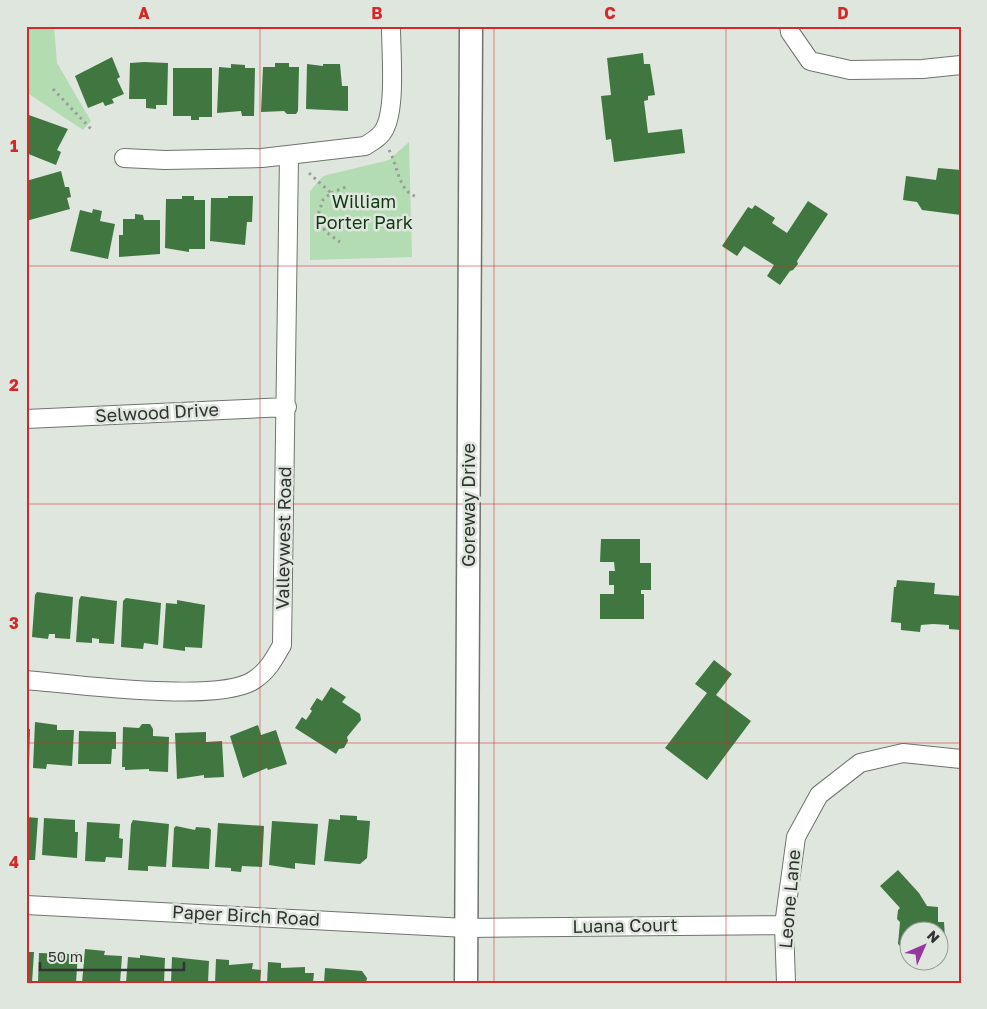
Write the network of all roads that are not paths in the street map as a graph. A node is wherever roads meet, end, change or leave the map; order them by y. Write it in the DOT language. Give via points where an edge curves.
graph roads {
  1 [pos="391,26"];
  2 [pos="471,26"];
  3 [pos="789,26"];
  4 [pos="961,65"];
  5 [pos="289,156"];
  6 [pos="124,158"];
  7 [pos="287,407"];
  8 [pos="26,419"];
  9 [pos="26,680"];
  10 [pos="961,759"];
  11 [pos="26,905"];
  12 [pos="784,925"];
  13 [pos="466,928"];
  14 [pos="466,983"];
  15 [pos="786,983"];
  1 -- 5 [label="street" via="390,112 385,130 374,140 356,148"];
  2 -- 13 [label="street, Goreway Drive"];
  3 -- 4 [label="street" via="810,61 850,70"];
  5 -- 6 [label="street"];
  5 -- 7 [label="street, Valleywest Road"];
  7 -- 8 [label="street, Selwood Drive"];
  7 -- 9 [label="street, Valleywest Road" via="282,645 271,666 238,688 198,693"];
  10 -- 12 [label="street, Leone Lane" via="903,753 860,763 819,795 796,837"];
  11 -- 13 [label="street, Paper Birch Road"];
  12 -- 13 [label="street, Luana Court"];
  12 -- 15 [label="street, Leone Lane"];
  13 -- 14 [label="street, Goreway Drive"];
}
